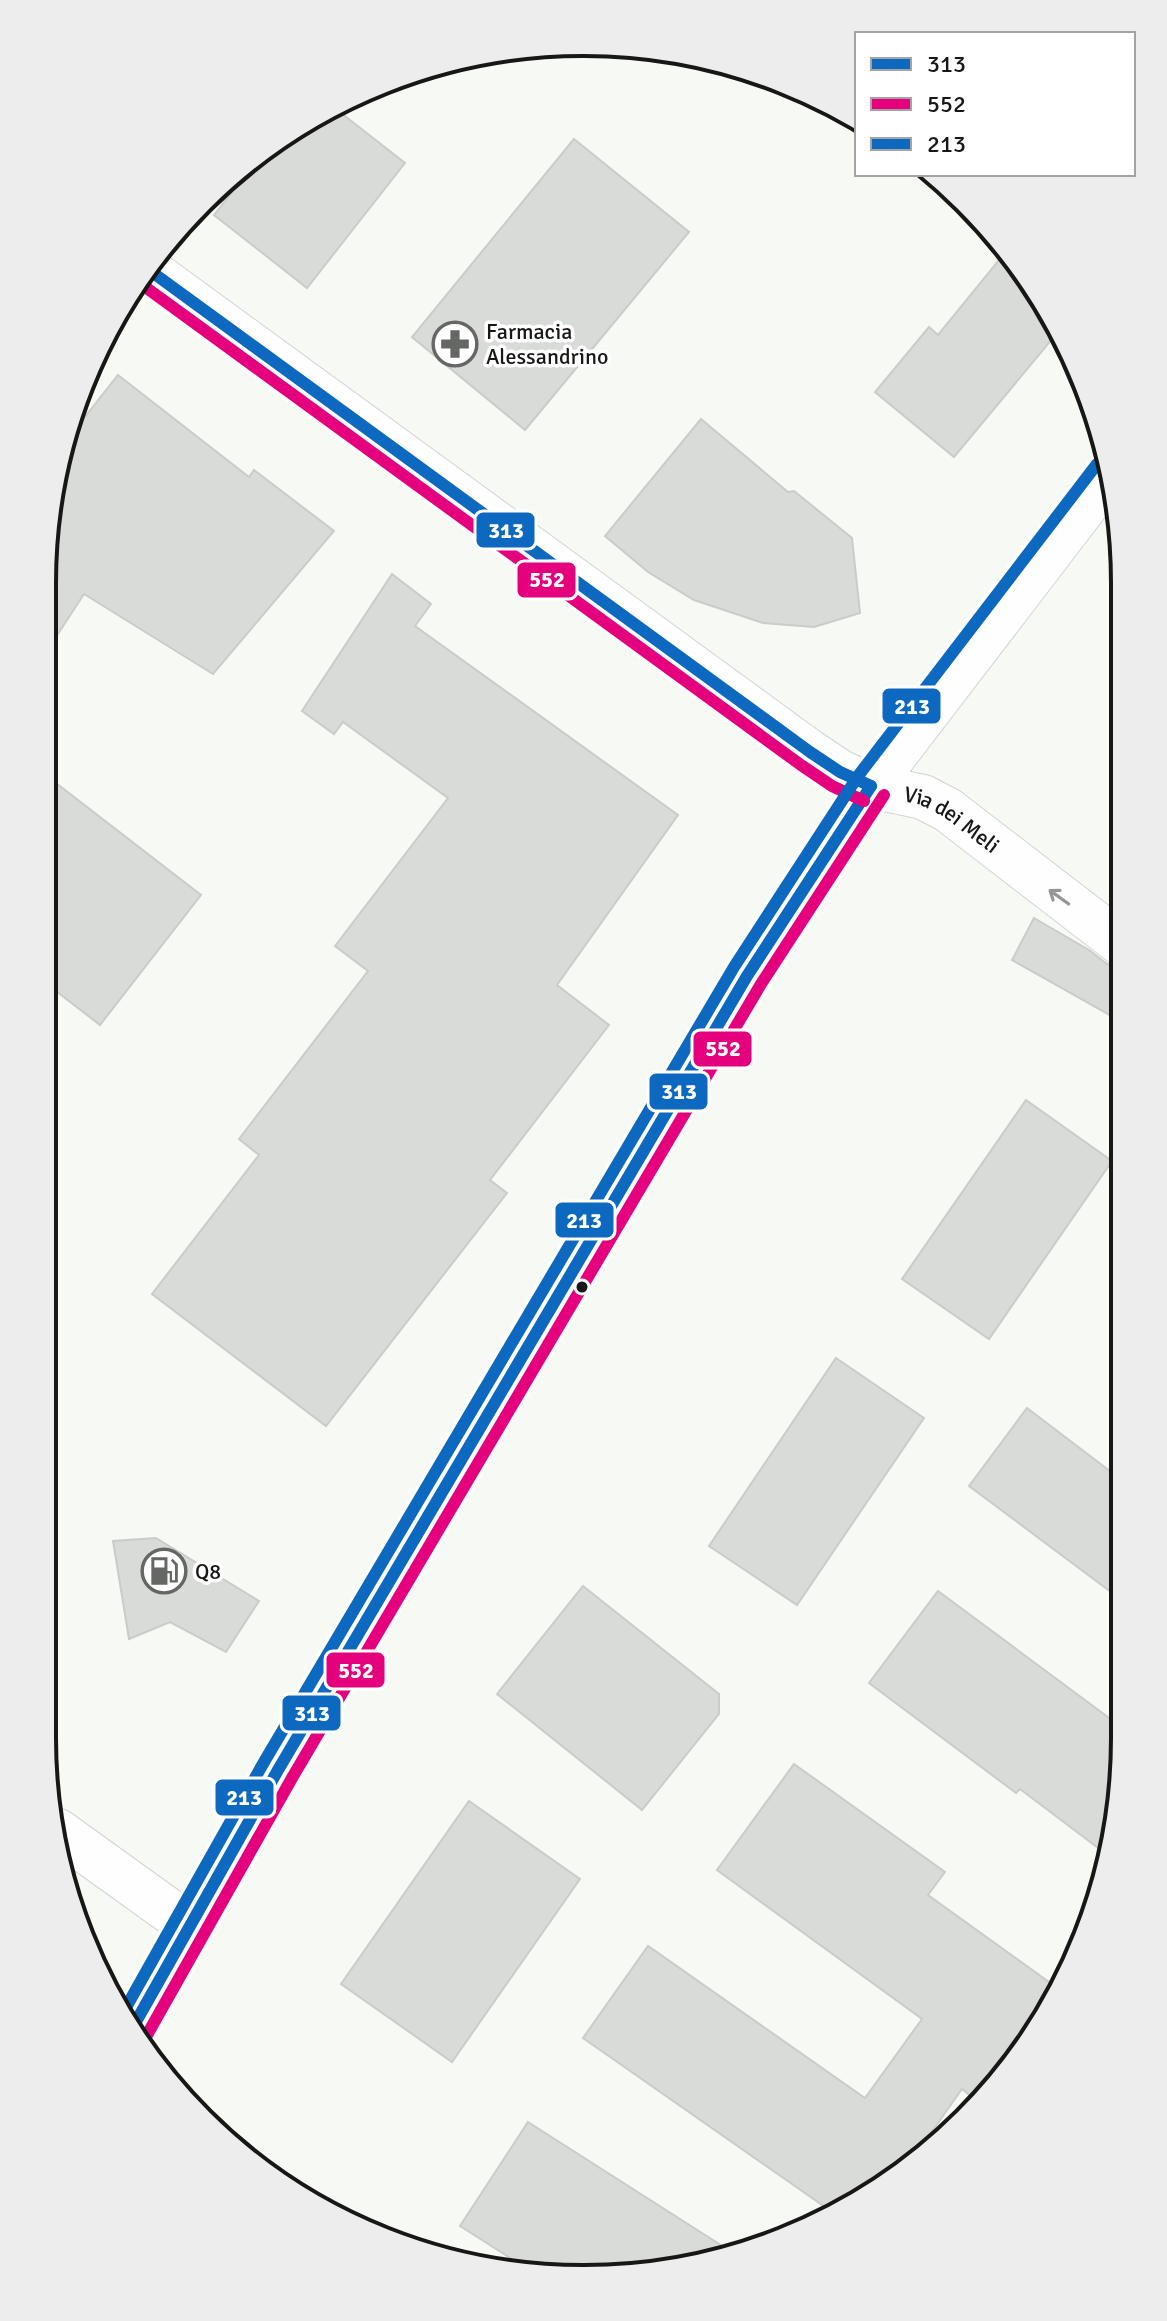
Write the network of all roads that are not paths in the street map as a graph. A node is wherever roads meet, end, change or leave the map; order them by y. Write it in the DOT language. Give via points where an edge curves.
graph roads {
  1 [pos="156,275"];
  2 [pos="1102,485"];
  3 [pos="871,786"];
  4 [pos="1111,936"];
  5 [pos="65,1836"];
  6 [pos="190,1926"];
  7 [pos="138,2019"];
  1 -- 3 [label="street, Via dei Meli" via="810,752"];
  2 -- 3 [label="street"];
  4 -- 3 [label="street, Via dei Meli, one-way" via="948,810 923,797"];
  3 -- 6 [label="street" via="747,976"];
  5 -- 6 [label="street"];
  6 -- 7 [label="street"];
}
